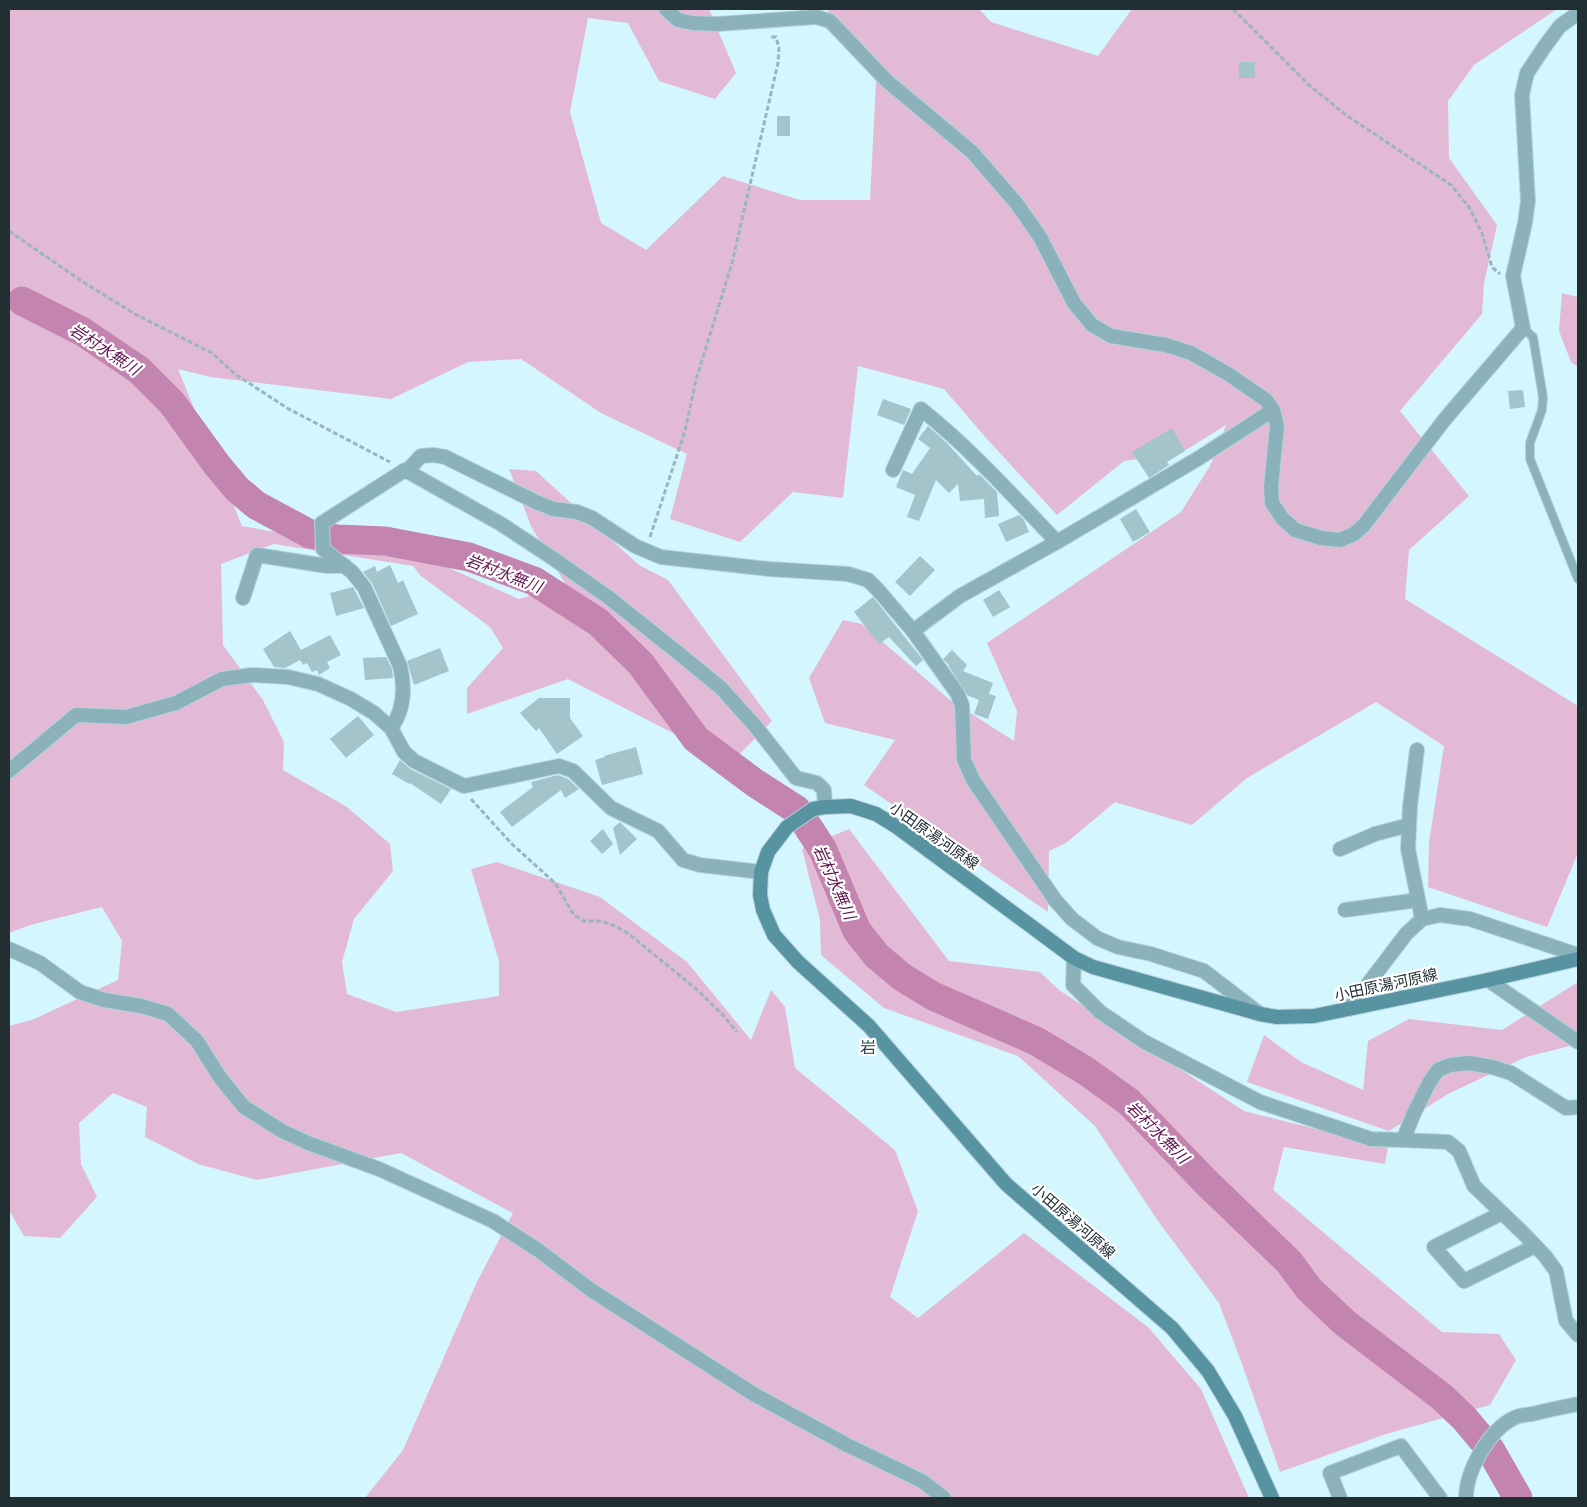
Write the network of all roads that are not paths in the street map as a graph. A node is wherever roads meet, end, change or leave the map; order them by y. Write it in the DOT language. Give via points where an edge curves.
graph roads {
  1 [pos="666,9"];
  2 [pos="1578,14"];
  3 [pos="1523,328"];
  4 [pos="1273,410"];
  5 [pos="893,470"];
  6 [pos="406,471"];
  7 [pos="1056,542"];
  8 [pos="345,566"];
  9 [pos="1578,579"];
  10 [pos="243,598"];
  11 [pos="913,631"];
  12 [pos="391,728"];
  13 [pos="1417,750"];
  14 [pos="9,771"];
  15 [pos="819,808"];
  16 [pos="1409,825"];
  17 [pos="1340,849"];
  18 [pos="761,872"];
  19 [pos="1418,900"];
  20 [pos="1345,910"];
  21 [pos="1422,919"];
  22 [pos="9,949"];
  23 [pos="1578,955"];
  24 [pos="1074,958"];
  25 [pos="1578,959"];
  26 [pos="1488,980"];
  27 [pos="1349,1009"];
  28 [pos="1260,1014"];
  29 [pos="1578,1042"];
  30 [pos="1578,1107"];
  31 [pos="1403,1140"];
  32 [pos="1502,1213"];
  33 [pos="1535,1246"];
  34 [pos="1578,1335"];
  35 [pos="1578,1404"];
  36 [pos="944,1498"];
  37 [pos="1272,1498"];
  38 [pos="1340,1498"];
  39 [pos="1440,1498"];
  40 [pos="1466,1498"];
  1 -- 4 [label="street" via="678,20 692,23 816,17 830,21 887,81 972,152 1017,204 1040,237 1074,303 1092,325 1111,336 1191,353 1249,388 1266,400"];
  2 -- 3 [label="street" via="1560,26 1545,46 1527,73 1522,95 1528,201 1513,276"];
  3 -- 4 [label="street" via="1445,419 1364,525 1340,540 1295,530 1272,503 1277,426"];
  3 -- 9 [label="lane" via="1533,337 1543,397 1542,410 1530,443 1530,459"];
  4 -- 7 [label="street" via="1199,458"];
  5 -- 7 [label="street" via="921,409 969,451"];
  6 -- 8 [label="street" via="322,522 323,549"];
  6 -- 11 [label="street" via="420,456 445,457 554,510 577,512 592,518 634,546 661,556 862,578 878,590"];
  6 -- 15 [label="street" via="501,524 552,557 677,652 721,688 796,778 817,783 824,790"];
  7 -- 11 [label="street" via="960,596"];
  8 -- 10 [label="street" via="257,555"];
  8 -- 12 [label="street" via="364,587 400,666 402,707"];
  11 -- 28 [label="street" via="958,693 962,705 964,760 973,780 1055,900 1072,919 1096,938 1118,947 1204,971"];
  12 -- 14 [label="street" via="351,699 318,684 288,677 252,675 222,679 176,703 126,717 76,715"];
  12 -- 18 [label="street" via="404,752 414,761 464,786 559,766 574,771 611,808 658,831 683,860"];
  13 -- 16 [label="street"];
  15 -- 18 [label="main road, 小田原湯河原線" via="787,827 768,852"];
  15 -- 24 [label="main road, 小田原湯河原線" via="851,806 876,814"];
  16 -- 17 [label="street" via="1375,834"];
  16 -- 19 [label="street" via="1408,849"];
  18 -- 37 [label="main road, 小田原湯河原線" via="763,910 774,935 798,962 869,1026 1006,1184 1172,1328 1208,1371 1235,1416"];
  19 -- 20 [label="street"];
  19 -- 21 [label="street"];
  21 -- 23 [label="street" via="1440,915 1470,919"];
  21 -- 27 [label="street" via="1406,934"];
  22 -- 36 [label="street" via="40,963 80,992 168,1014 197,1041 244,1107 282,1131 493,1221 592,1290 755,1395 922,1482"];
  24 -- 28 [label="main road, 小田原湯河原線" via="1093,967"];
  24 -- 31 [label="street" via="1072,985 1100,1012 1143,1041 1260,1102 1371,1139"];
  25 -- 26 [label="main road, 小田原湯河原線"];
  26 -- 27 [label="main road, 小田原湯河原線"];
  26 -- 29 [label="street"];
  27 -- 28 [label="main road, 小田原湯河原線" via="1314,1016"];
  30 -- 31 [label="street" via="1566,1108 1512,1073 1469,1063 1450,1065 1438,1070 1429,1083"];
  31 -- 32 [label="street" via="1448,1142 1459,1151 1474,1186"];
  32 -- 33 [label="street"];
  32 -- 33 [label="street" via="1434,1246 1464,1280"];
  33 -- 34 [label="street" via="1556,1271 1566,1321"];
  35 -- 40 [label="street" via="1515,1417 1498,1428 1476,1460 1468,1480"];
  38 -- 39 [label="street" via="1330,1473 1401,1446"];
}
